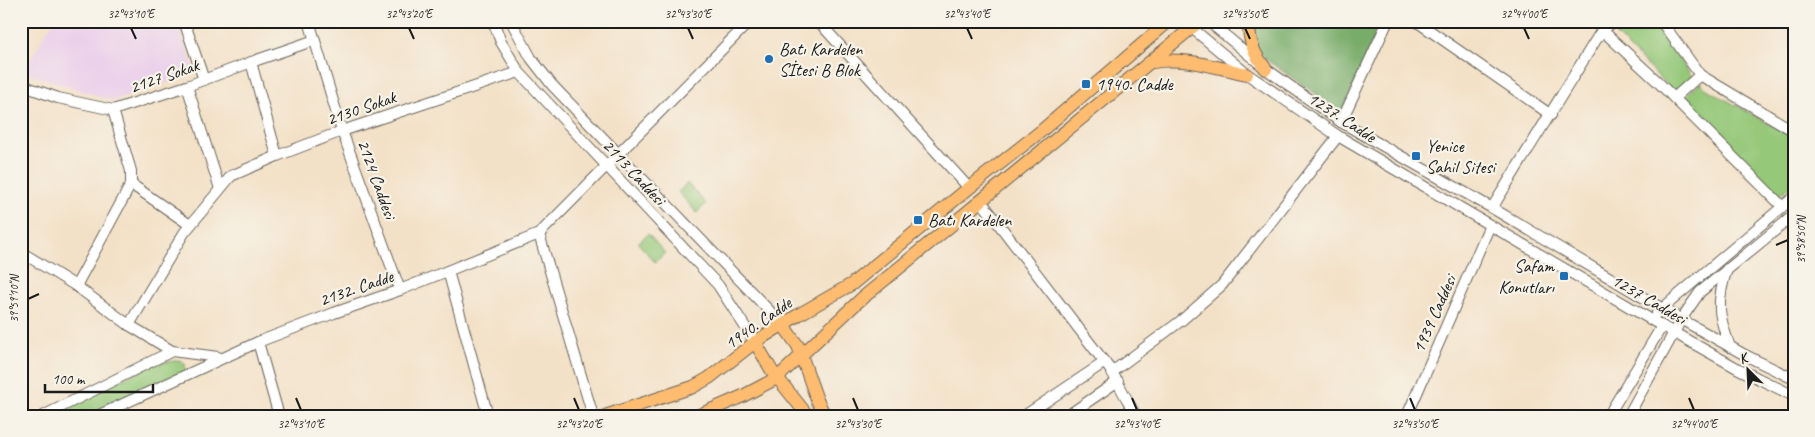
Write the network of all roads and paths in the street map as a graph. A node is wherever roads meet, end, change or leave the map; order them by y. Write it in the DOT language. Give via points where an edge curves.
graph roads {
  1 [pos="184,21"];
  2 [pos="308,21"];
  3 [pos="493,21"];
  4 [pos="511,21"];
  5 [pos="750,21"];
  6 [pos="818,21"];
  7 [pos="1170,21"];
  8 [pos="1208,21"];
  9 [pos="1248,21"];
  10 [pos="1388,21"];
  11 [pos="1416,21"];
  12 [pos="1615,21"];
  13 [pos="1661,21"];
  14 [pos="1193,24"];
  15 [pos="1602,30"];
  16 [pos="315,40"];
  17 [pos="251,62"];
  18 [pos="1150,62"];
  19 [pos="1266,68"];
  20 [pos="519,72"];
  21 [pos="1247,74"];
  22 [pos="1700,75"];
  23 [pos="204,80"];
  24 [pos="21,85"];
  25 [pos="187,86"];
  26 [pos="1674,98"];
  27 [pos="113,110"];
  28 [pos="1551,115"];
  29 [pos="1342,122"];
  30 [pos="342,131"];
  31 [pos="1794,131"];
  32 [pos="1338,136"];
  33 [pos="618,154"];
  34 [pos="277,156"];
  35 [pos="606,166"];
  36 [pos="131,184"];
  37 [pos="968,188"];
  38 [pos="220,189"];
  39 [pos="1794,197"];
  40 [pos="981,201"];
  41 [pos="1782,206"];
  42 [pos="1492,208"];
  43 [pos="1794,215"];
  44 [pos="190,225"];
  45 [pos="1490,225"];
  46 [pos="540,234"];
  47 [pos="21,252"];
  48 [pos="1727,269"];
  49 [pos="448,271"];
  50 [pos="76,286"];
  51 [pos="400,290"];
  52 [pos="1661,308"];
  53 [pos="1682,318"];
  54 [pos="1652,320"];
  55 [pos="129,324"];
  56 [pos="783,325"];
  57 [pos="1662,326"];
  58 [pos="1675,333"];
  59 [pos="258,342"];
  60 [pos="755,342"];
  61 [pos="1730,347"];
  62 [pos="172,351"];
  63 [pos="802,355"];
  64 [pos="219,359"];
  65 [pos="1105,362"];
  66 [pos="1112,372"];
  67 [pos="777,378"];
  68 [pos="1794,379"];
  69 [pos="1118,381"];
  70 [pos="1794,396"];
  71 [pos="699,415"];
  72 [pos="43,416"];
  73 [pos="97,416"];
  74 [pos="279,416"];
  75 [pos="488,416"];
  76 [pos="593,416"];
  77 [pos="605,416"];
  78 [pos="808,416"];
  79 [pos="826,416"];
  80 [pos="1024,416"];
  81 [pos="1067,416"];
  82 [pos="1136,416"];
  83 [pos="1407,416"];
  84 [pos="1608,416"];
  85 [pos="1628,416"];
  1 -- 23 [label="street"];
  2 -- 16 [label="street, 2124 Caddesi"];
  3 -- 20 [label="street, 2113 Caddesi"];
  4 -- 33 [label="street, 2113 Caddesi" via="531,58 552,85"];
  5 -- 33 [label="street, 2132. Cadde"];
  6 -- 37 [label="street"];
  7 -- 37 [label="main road, 1940. Cadde" via="1047,126"];
  8 -- 19 [label="street, 1237. Cadde"];
  9 -- 19 [label="main road" via="1250,41"];
  10 -- 29 [label="street"];
  11 -- 28 [label="street"];
  12 -- 15 [label="street"];
  13 -- 22 [label="street"];
  14 -- 18 [label="main road"];
  14 -- 21 [label="street, 1237. Cadde"];
  15 -- 26 [label="street"];
  15 -- 28 [label="street"];
  16 -- 17 [label="street, 2127 Sokak"];
  16 -- 30 [label="street, 2124 Caddesi"];
  17 -- 23 [label="street, 2127 Sokak"];
  17 -- 34 [label="street"];
  18 -- 21 [label="main road" via="1176,60"];
  18 -- 40 [label="main road"];
  19 -- 29 [label="street, 1237. Cadde"];
  20 -- 30 [label="street, 2130 Sokak"];
  20 -- 35 [label="street, 2113 Caddesi"];
  21 -- 32 [label="street, 1237. Cadde"];
  22 -- 26 [label="street"];
  22 -- 31 [label="street"];
  23 -- 25 [label="street, 2127 Sokak"];
  24 -- 27 [label="street, 2127 Sokak" via="58,98"];
  25 -- 27 [label="street, 2127 Sokak"];
  25 -- 38 [label="street"];
  26 -- 41 [label="street"];
  27 -- 36 [label="street" via="131,171"];
  28 -- 42 [label="street"];
  29 -- 42 [label="street, 1237. Cadde"];
  30 -- 34 [label="street, 2130 Sokak"];
  30 -- 51 [label="street, 2124 Caddesi"];
  32 -- 45 [label="street, 1237. Cadde"];
  32 -- 66 [label="street" via="1222,285 1182,320"];
  33 -- 35 [label="street, 2132. Cadde"];
  33 -- 56 [label="street, 2113 Caddesi"];
  34 -- 38 [label="street, 2130 Sokak" via="231,176"];
  35 -- 46 [label="street, 2132. Cadde"];
  35 -- 60 [label="street, 2113 Caddesi" via="718,285"];
  36 -- 44 [label="street"];
  36 -- 50 [label="street"];
  37 -- 56 [label="main road, 1940. Cadde" via="852,284"];
  38 -- 44 [label="street, 2130 Sokak"];
  39 -- 41 [label="street"];
  40 -- 63 [label="main road" via="860,300"];
  40 -- 65 [label="street"];
  41 -- 52 [label="street"];
  42 -- 52 [label="street, 1237 Caddesi"];
  43 -- 48 [label="street"];
  44 -- 55 [label="street, 2130 Sokak"];
  45 -- 54 [label="street, 1237 Caddesi"];
  45 -- 83 [label="street, 1939 Caddesi"];
  46 -- 49 [label="street, 2132. Cadde"];
  46 -- 76 [label="street"];
  47 -- 50 [label="street"];
  48 -- 53 [label="street" via="1700,292"];
  48 -- 61 [label="street" via="1718,309"];
  49 -- 51 [label="street, 2132. Cadde"];
  49 -- 75 [label="street"];
  50 -- 55 [label="street"];
  51 -- 59 [label="street, 2132. Cadde"];
  52 -- 53 [label="street, 1237 Caddesi"];
  52 -- 54 [label="street"];
  53 -- 58 [label="street"];
  53 -- 61 [label="street, 1237 Caddesi"];
  54 -- 57 [label="street, 1237 Caddesi"];
  55 -- 62 [label="street"];
  56 -- 60 [label="main road, 1940. Cadde"];
  56 -- 63 [label="main road"];
  57 -- 58 [label="street, 1237 Caddesi"];
  57 -- 84 [label="street"];
  58 -- 70 [label="street, 1237 Caddesi"];
  58 -- 85 [label="street"];
  59 -- 64 [label="street, 2132. Cadde"];
  59 -- 74 [label="street"];
  60 -- 67 [label="main road"];
  60 -- 77 [label="main road, 1940. Cadde" via="701,383"];
  61 -- 68 [label="street, 1237 Caddesi"];
  62 -- 64 [label="street"];
  62 -- 72 [label="street"];
  63 -- 67 [label="main road"];
  63 -- 79 [label="main road" via="816,400"];
  64 -- 73 [label="street, 2132. Cadde"];
  65 -- 66 [label="street"];
  65 -- 80 [label="street"];
  66 -- 69 [label="street"];
  67 -- 71 [label="main road"];
  67 -- 78 [label="main road"];
  69 -- 81 [label="street"];
  69 -- 82 [label="street"];
}
